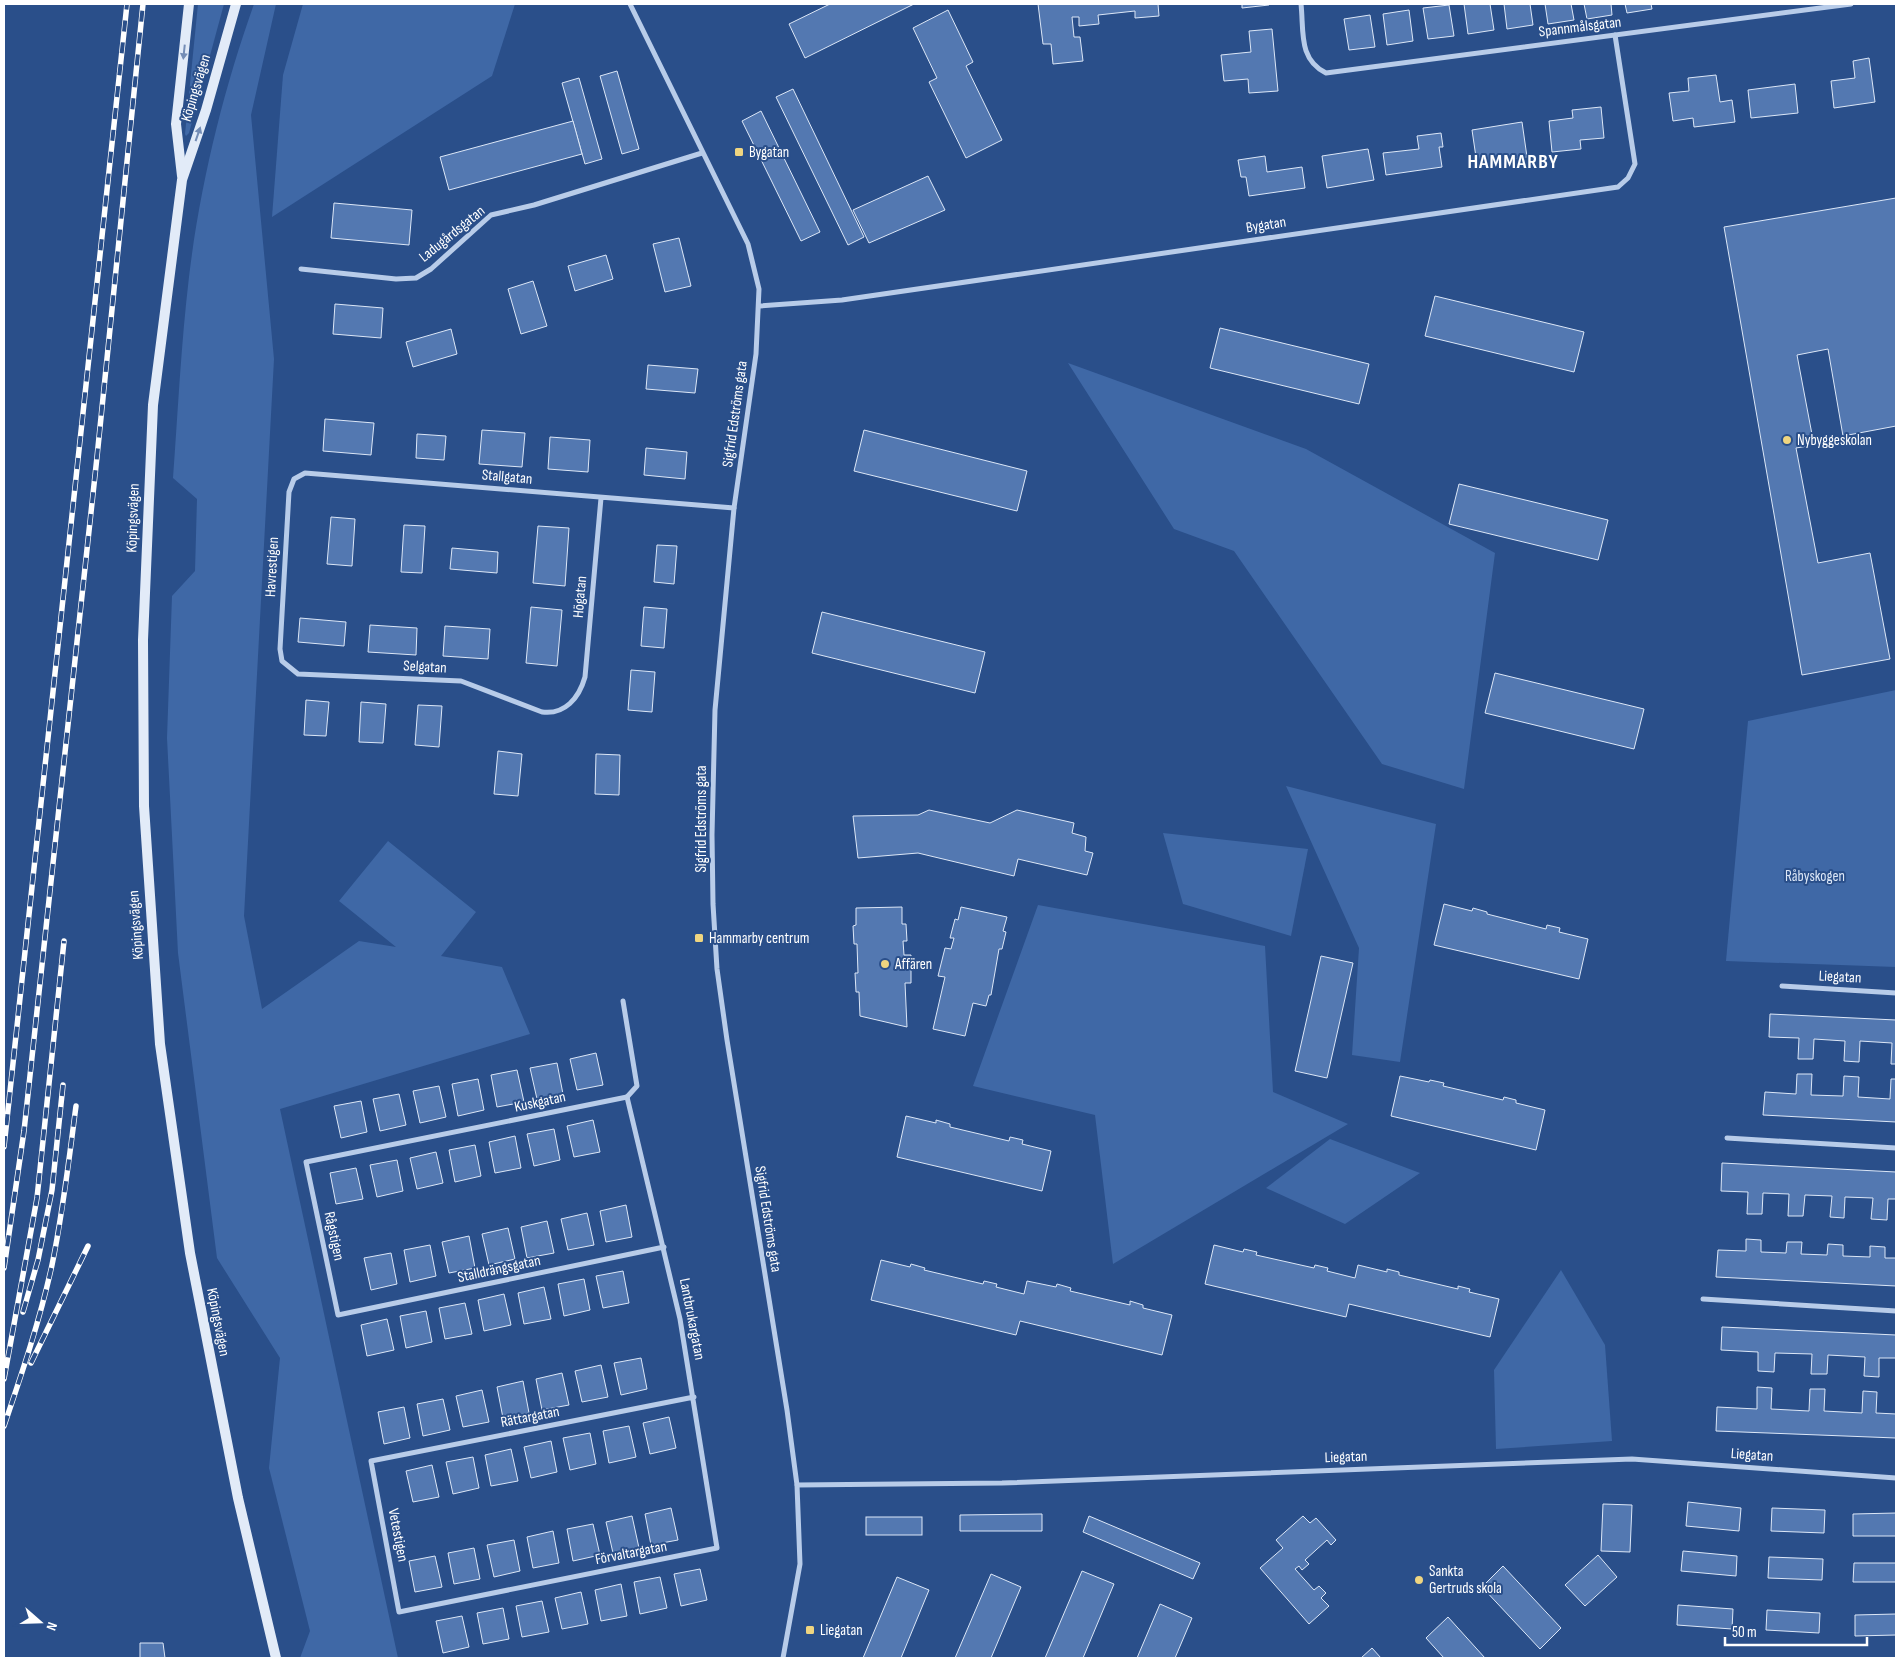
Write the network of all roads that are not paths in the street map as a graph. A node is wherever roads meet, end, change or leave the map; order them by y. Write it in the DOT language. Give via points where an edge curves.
graph roads {
  1 [pos="189,4"];
  2 [pos="236,4"];
  3 [pos="630,4"];
  4 [pos="1301,4"];
  5 [pos="1851,4"];
  6 [pos="1615,35"];
  7 [pos="702,153"];
  8 [pos="182,180"];
  9 [pos="301,269"];
  10 [pos="759,306"];
  11 [pos="289,492"];
  12 [pos="601,498"];
  13 [pos="734,508"];
  14 [pos="280,645"];
  15 [pos="576,696"];
  16 [pos="1782,986"];
  17 [pos="1896,993"];
  18 [pos="623,1001"];
  19 [pos="627,1097"];
  20 [pos="1727,1138"];
  21 [pos="1896,1148"];
  22 [pos="306,1162"];
  23 [pos="664,1247"];
  24 [pos="1703,1299"];
  25 [pos="1896,1311"];
  26 [pos="338,1315"];
  27 [pos="694,1397"];
  28 [pos="371,1461"];
  29 [pos="1896,1478"];
  30 [pos="797,1485"];
  31 [pos="400,1612"];
  32 [pos="276,1658"];
  33 [pos="783,1658"];
  1 -- 8 [label="main road, Köpingsvägen, one-way" via="176,124"];
  8 -- 2 [label="main road, Köpingsvägen, one-way"];
  3 -- 7 [label="street, Sigfrid Edströms gata"];
  4 -- 6 [label="street, Spannmålsgatan" via="1306,56 1326,73"];
  5 -- 6 [label="street, Spannmålsgatan"];
  6 -- 10 [label="street, Bygatan" via="1635,164 1628,178 1618,187 842,300"];
  7 -- 9 [label="street, Ladugårdsgatan" via="534,205 491,215 431,269 416,278 396,279"];
  7 -- 10 [label="street, Sigfrid Edströms gata" via="748,244 758,281"];
  8 -- 32 [label="main road, Köpingsvägen" via="152,405 143,706 148,888 160,1044 190,1253 238,1498"];
  10 -- 13 [label="street, Sigfrid Edströms gata" via="756,354"];
  11 -- 12 [label="street, Stallgatan" via="294,479 305,473"];
  11 -- 14 [label="street, Havrestigen"];
  12 -- 13 [label="street, Stallgatan"];
  12 -- 15 [label="street, Högatan" via="585,677"];
  13 -- 30 [label="street, Sigfrid Edströms gata" via="713,764 713,904 717,969"];
  14 -- 15 [label="street, Selgatan" via="282,661 298,674 461,681 552,714 567,707"];
  16 -- 17 [label="street, Liegatan"];
  18 -- 19 [label="street" via="637,1086"];
  19 -- 22 [label="street, Kuskgatan"];
  19 -- 23 [label="street"];
  20 -- 21 [label="street"];
  22 -- 26 [label="street, Rågstigen"];
  23 -- 26 [label="street, Stalldrängsgatan"];
  23 -- 27 [label="street, Lantbrukargatan"];
  24 -- 25 [label="street"];
  27 -- 28 [label="street, Rättargatan"];
  27 -- 31 [label="street, Förvaltargatan" via="717,1548"];
  28 -- 31 [label="street, Vetestigen"];
  29 -- 30 [label="street, Liegatan" via="1632,1459 1002,1483"];
  30 -- 33 [label="street, Sigfrid Edströms gata" via="800,1564"];
}
